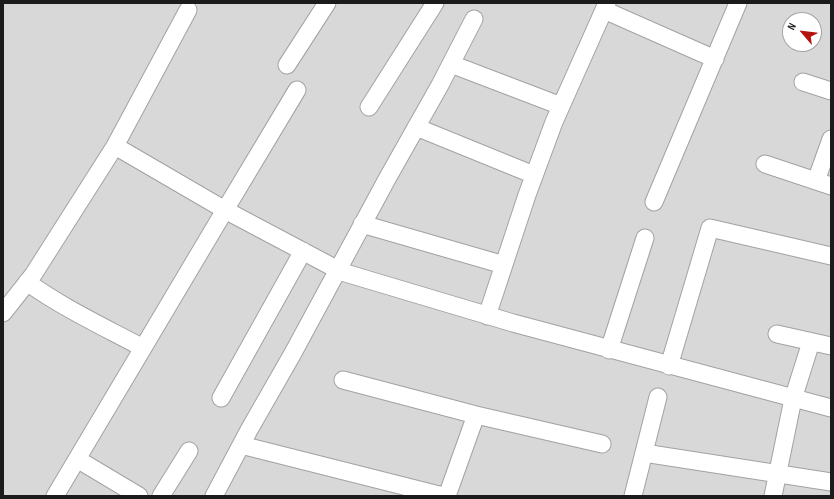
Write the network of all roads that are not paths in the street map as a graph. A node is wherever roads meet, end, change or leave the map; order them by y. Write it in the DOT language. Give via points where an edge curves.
graph roads {
  1 [pos="327,3"];
  2 [pos="435,3"];
  3 [pos="738,3"];
  4 [pos="606,6"];
  5 [pos="188,10"];
  6 [pos="474,20"];
  7 [pos="715,59"];
  8 [pos="451,64"];
  9 [pos="287,65"];
  10 [pos="803,82"];
  11 [pos="297,90"];
  12 [pos="831,91"];
  13 [pos="561,106"];
  14 [pos="369,107"];
  15 [pos="416,127"];
  16 [pos="831,139"];
  17 [pos="115,146"];
  18 [pos="765,164"];
  19 [pos="534,175"];
  20 [pos="824,184"];
  21 [pos="654,202"];
  22 [pos="225,210"];
  23 [pos="362,224"];
  24 [pos="644,238"];
  25 [pos="303,251"];
  26 [pos="831,256"];
  27 [pos="504,265"];
  28 [pos="337,269"];
  29 [pos="27,282"];
  30 [pos="3,313"];
  31 [pos="487,316"];
  32 [pos="777,334"];
  33 [pos="811,342"];
  34 [pos="831,346"];
  35 [pos="143,348"];
  36 [pos="609,350"];
  37 [pos="669,366"];
  38 [pos="342,380"];
  39 [pos="658,397"];
  40 [pos="221,398"];
  41 [pos="794,399"];
  42 [pos="831,408"];
  43 [pos="476,415"];
  44 [pos="602,444"];
  45 [pos="241,445"];
  46 [pos="189,451"];
  47 [pos="644,453"];
  48 [pos="78,459"];
  49 [pos="778,474"];
  50 [pos="831,482"];
  51 [pos="55,496"];
  52 [pos="139,496"];
  53 [pos="161,496"];
  54 [pos="214,496"];
  55 [pos="443,496"];
  56 [pos="447,496"];
  57 [pos="633,496"];
  58 [pos="773,496"];
  1 -- 9 [label="street"];
  2 -- 14 [label="street"];
  3 -- 7 [label="street"];
  4 -- 7 [label="street"];
  4 -- 13 [label="street"];
  5 -- 17 [label="street"];
  6 -- 8 [label="street"];
  7 -- 21 [label="street"];
  8 -- 13 [label="street"];
  8 -- 15 [label="street"];
  10 -- 12 [label="street"];
  11 -- 22 [label="street"];
  13 -- 19 [label="street"];
  15 -- 19 [label="street"];
  15 -- 23 [label="street"];
  16 -- 20 [label="street"];
  17 -- 22 [label="street"];
  17 -- 29 [label="street"];
  18 -- 20 [label="street"];
  19 -- 27 [label="street"];
  22 -- 25 [label="street"];
  22 -- 35 [label="street"];
  23 -- 27 [label="street"];
  23 -- 28 [label="street"];
  24 -- 36 [label="street"];
  25 -- 28 [label="street"];
  25 -- 40 [label="street"];
  26 -- 37 [label="street" via="710,228"];
  27 -- 31 [label="street"];
  28 -- 31 [label="street"];
  28 -- 45 [label="street"];
  29 -- 30 [label="street"];
  29 -- 35 [label="street"];
  31 -- 36 [label="street"];
  32 -- 33 [label="street"];
  33 -- 34 [label="street"];
  33 -- 41 [label="street"];
  35 -- 48 [label="street"];
  36 -- 37 [label="street"];
  37 -- 41 [label="street"];
  38 -- 43 [label="street"];
  39 -- 47 [label="street"];
  41 -- 42 [label="street"];
  41 -- 49 [label="street"];
  43 -- 44 [label="street"];
  43 -- 56 [label="street"];
  45 -- 54 [label="street"];
  45 -- 55 [label="street"];
  46 -- 53 [label="street"];
  47 -- 49 [label="street"];
  47 -- 57 [label="street"];
  48 -- 51 [label="street"];
  48 -- 52 [label="street"];
  49 -- 50 [label="street"];
  49 -- 58 [label="street"];
}
